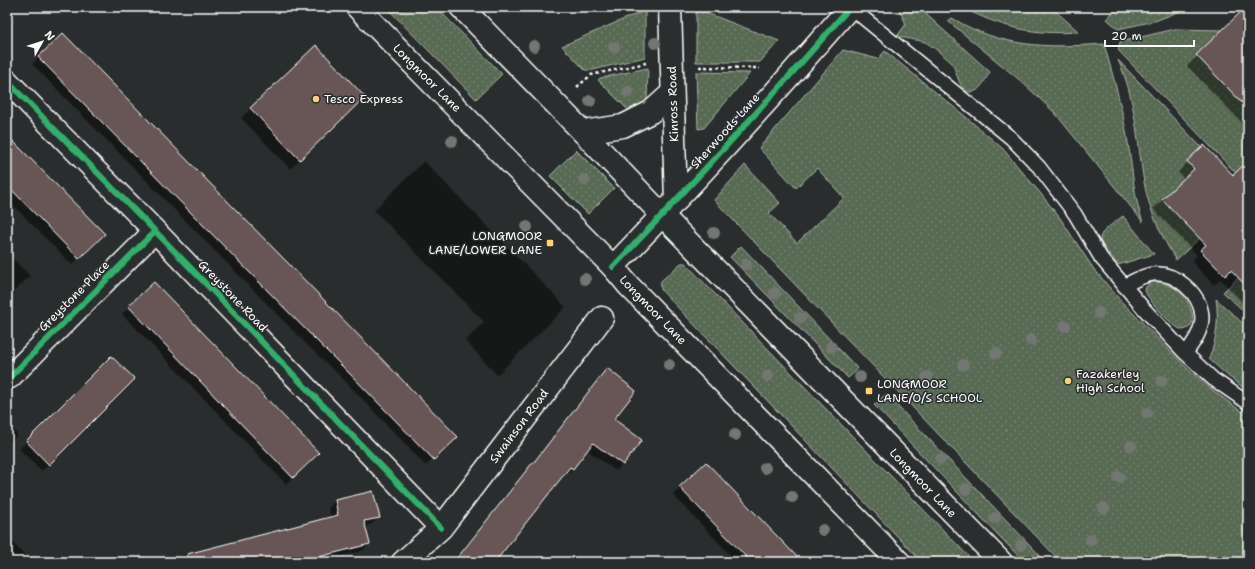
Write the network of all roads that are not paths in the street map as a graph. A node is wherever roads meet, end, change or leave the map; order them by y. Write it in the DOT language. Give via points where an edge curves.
graph roads {
  1 [pos="357,7"];
  2 [pos="461,7"];
  3 [pos="670,7"];
  4 [pos="850,7"];
  5 [pos="7,81"];
  6 [pos="672,93"];
  7 [pos="583,132"];
  8 [pos="669,208"];
  9 [pos="154,231"];
  10 [pos="613,267"];
  11 [pos="1124,286"];
  12 [pos="602,318"];
  13 [pos="1186,353"];
  14 [pos="10,377"];
  15 [pos="1248,403"];
  16 [pos="441,528"];
  17 [pos="403,562"];
  18 [pos="899,562"];
  19 [pos="1001,562"];
  1 -- 10 [label="street, Longmoor Lane"];
  2 -- 7 [label="street, Longmoor Lane"];
  3 -- 6 [label="street, Kinross Road"];
  4 -- 8 [label="street, Sherwoods Lane"];
  4 -- 11 [label="lane" via="1011,138 1039,167 1075,214 1101,258"];
  5 -- 9 [label="street, Greystone Road"];
  6 -- 7 [label="street" via="651,112 623,126"];
  6 -- 8 [label="street, Kinross Road"];
  7 -- 8 [label="street, Longmoor Lane"];
  8 -- 10 [label="street, Sherwoods Lane"];
  8 -- 19 [label="street, Longmoor Lane"];
  9 -- 14 [label="street, Greystone Place"];
  9 -- 16 [label="street, Greystone Road"];
  10 -- 18 [label="street, Longmoor Lane"];
  11 -- 13 [label="lane"];
  11 -- 13 [label="lane" via="1151,274 1174,278 1185,285 1197,301 1202,317 1197,337"];
  12 -- 16 [label="street, Swainson Road"];
  13 -- 15 [label="lane" via="1213,379"];
  16 -- 17 [label="street, Swainson Road"];
}
